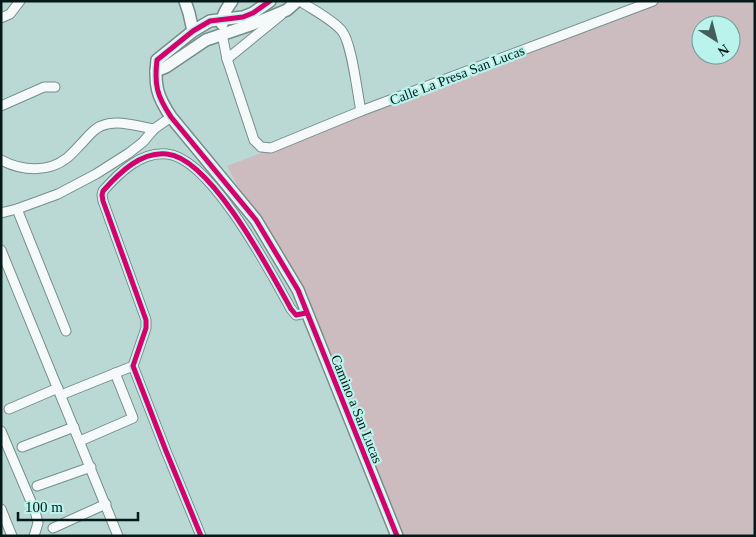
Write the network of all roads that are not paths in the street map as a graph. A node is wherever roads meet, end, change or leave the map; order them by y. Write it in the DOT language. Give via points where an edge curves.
graph roads {
  1 [pos="20,1"];
  2 [pos="185,1"];
  3 [pos="232,1"];
  4 [pos="270,1"];
  5 [pos="653,1"];
  6 [pos="294,4"];
  7 [pos="190,13"];
  8 [pos="1,18"];
  9 [pos="216,20"];
  10 [pos="193,32"];
  11 [pos="222,34"];
  12 [pos="181,41"];
  13 [pos="187,52"];
  14 [pos="227,59"];
  15 [pos="156,71"];
  16 [pos="55,86"];
  17 [pos="1,106"];
  18 [pos="360,111"];
  19 [pos="170,117"];
  20 [pos="154,129"];
  21 [pos="1,160"];
  22 [pos="17,209"];
  23 [pos="1,213"];
  24 [pos="1,250"];
  25 [pos="306,312"];
  26 [pos="66,331"];
  27 [pos="133,366"];
  28 [pos="115,373"];
  29 [pos="59,392"];
  30 [pos="9,410"];
  31 [pos="74,427"];
  32 [pos="1,430"];
  33 [pos="80,440"];
  34 [pos="22,447"];
  35 [pos="91,467"];
  36 [pos="38,486"];
  37 [pos="106,504"];
  38 [pos="1,509"];
  39 [pos="54,528"];
  40 [pos="12,536"];
  41 [pos="34,536"];
  42 [pos="118,536"];
  43 [pos="201,536"];
  44 [pos="396,536"];
  1 -- 8 [label="street" via="10,14"];
  2 -- 7 [label="street"];
  3 -- 9 [label="street"];
  4 -- 9 [label="street" via="242,17"];
  5 -- 18 [label="street, Calle La Presa San Lucas"];
  6 -- 11 [label="street" via="253,24"];
  6 -- 14 [label="street"];
  6 -- 18 [label="street" via="334,24 342,32 348,43"];
  7 -- 9 [label="street"];
  7 -- 10 [label="street"];
  9 -- 10 [label="street"];
  9 -- 11 [label="street"];
  10 -- 12 [label="street"];
  11 -- 13 [label="street"];
  11 -- 14 [label="street"];
  12 -- 13 [label="street"];
  12 -- 15 [label="street" via="157,60"];
  13 -- 15 [label="street"];
  14 -- 18 [label="street, Calle La Presa San Lucas" via="254,140 261,147 271,148"];
  15 -- 19 [label="street, Camino a San Lucas" via="161,101"];
  16 -- 17 [label="street" via="44,87"];
  19 -- 20 [label="street"];
  19 -- 25 [label="street, Camino a San Lucas" via="256,220 298,290"];
  20 -- 21 [label="street" via="106,124 98,127 66,159 47,168 25,168"];
  20 -- 22 [label="street" via="143,142 112,164 58,194"];
  22 -- 23 [label="street"];
  22 -- 26 [label="street"];
  24 -- 29 [label="street"];
  25 -- 27 [label="street" via="296,315 291,309 250,237 207,180 187,162 169,154 143,157 124,170 102,195 146,320"];
  25 -- 44 [label="street, Camino a San Lucas"];
  27 -- 28 [label="street"];
  27 -- 43 [label="street"];
  28 -- 29 [label="street"];
  28 -- 33 [label="street" via="133,418"];
  29 -- 30 [label="street"];
  29 -- 31 [label="street"];
  31 -- 33 [label="street"];
  31 -- 34 [label="street"];
  32 -- 41 [label="street" via="35,512 38,523"];
  33 -- 35 [label="street"];
  35 -- 36 [label="street"];
  35 -- 37 [label="street"];
  37 -- 39 [label="street"];
  37 -- 42 [label="street"];
  38 -- 40 [label="street"];
}
